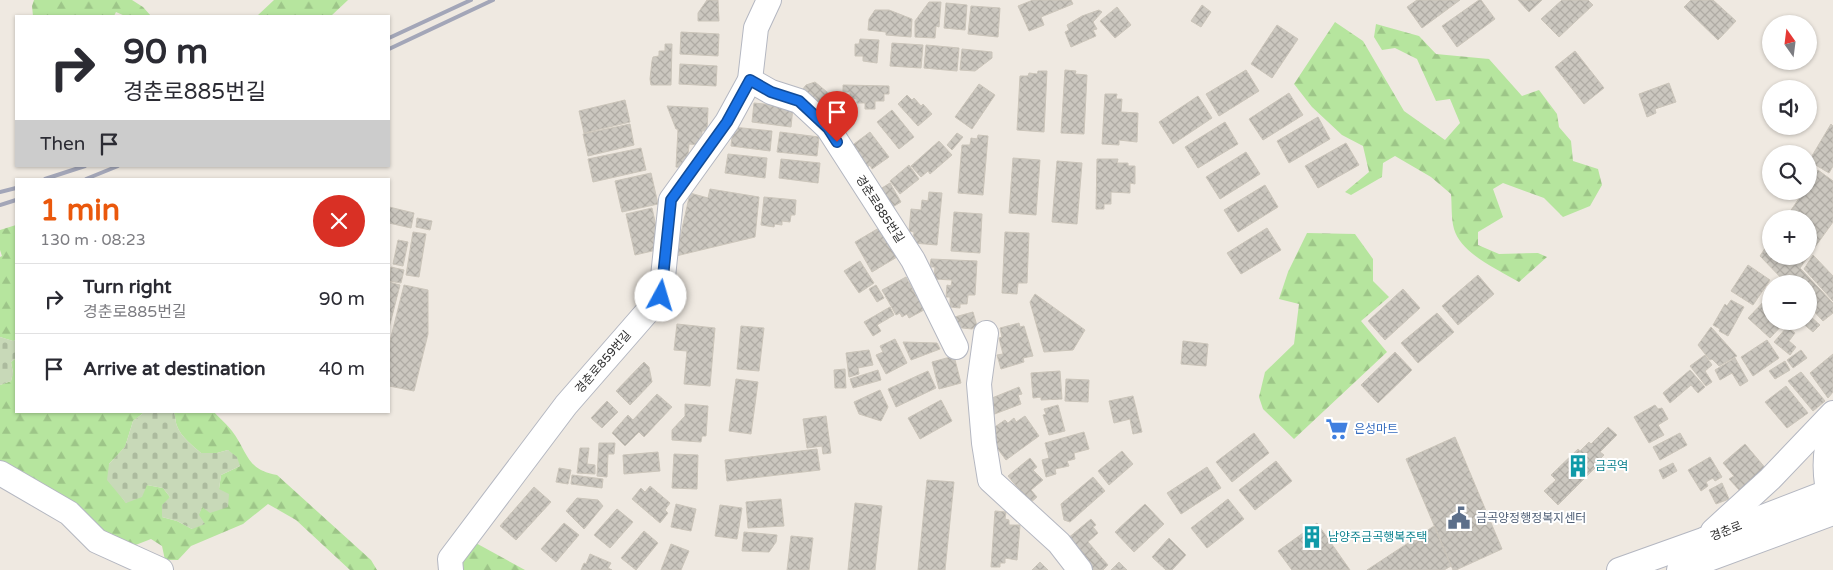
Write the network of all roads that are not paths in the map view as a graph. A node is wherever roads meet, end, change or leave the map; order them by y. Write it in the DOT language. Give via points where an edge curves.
graph roads {
  1 [pos="769,0"];
  2 [pos="750,80"];
  3 [pos="986,333"];
  4 [pos="956,348"];
  5 [pos="1833,413"];
  6 [pos="1833,425"];
  7 [pos="0,473"];
  8 [pos="1832,501"];
  9 [pos="1702,540"];
  10 [pos="161,570"];
  11 [pos="452,570"];
  12 [pos="1080,570"];
  13 [pos="1619,570"];
  14 [pos="1679,570"];
  1 -- 2 [label="street, 경춘로859번길" via="756,28"];
  2 -- 4 [label="street, 경춘로885번길" via="771,92 799,101 828,128 913,260"];
  2 -- 11 [label="street, 경춘로859번길" via="727,122 671,200 661,296 566,405 450,558"];
  3 -- 12 [label="street" via="979,384 990,480 1059,543"];
  5 -- 9 [label="street" via="1770,479"];
  6 -- 8 [label="street" via="1827,440 1826,470"];
  7 -- 10 [label="street" via="69,512 97,542"];
  8 -- 9 [label="street, 경춘로"];
  8 -- 14 [label="street, 경춘로"];
  9 -- 13 [label="street, 경춘로"];
}
